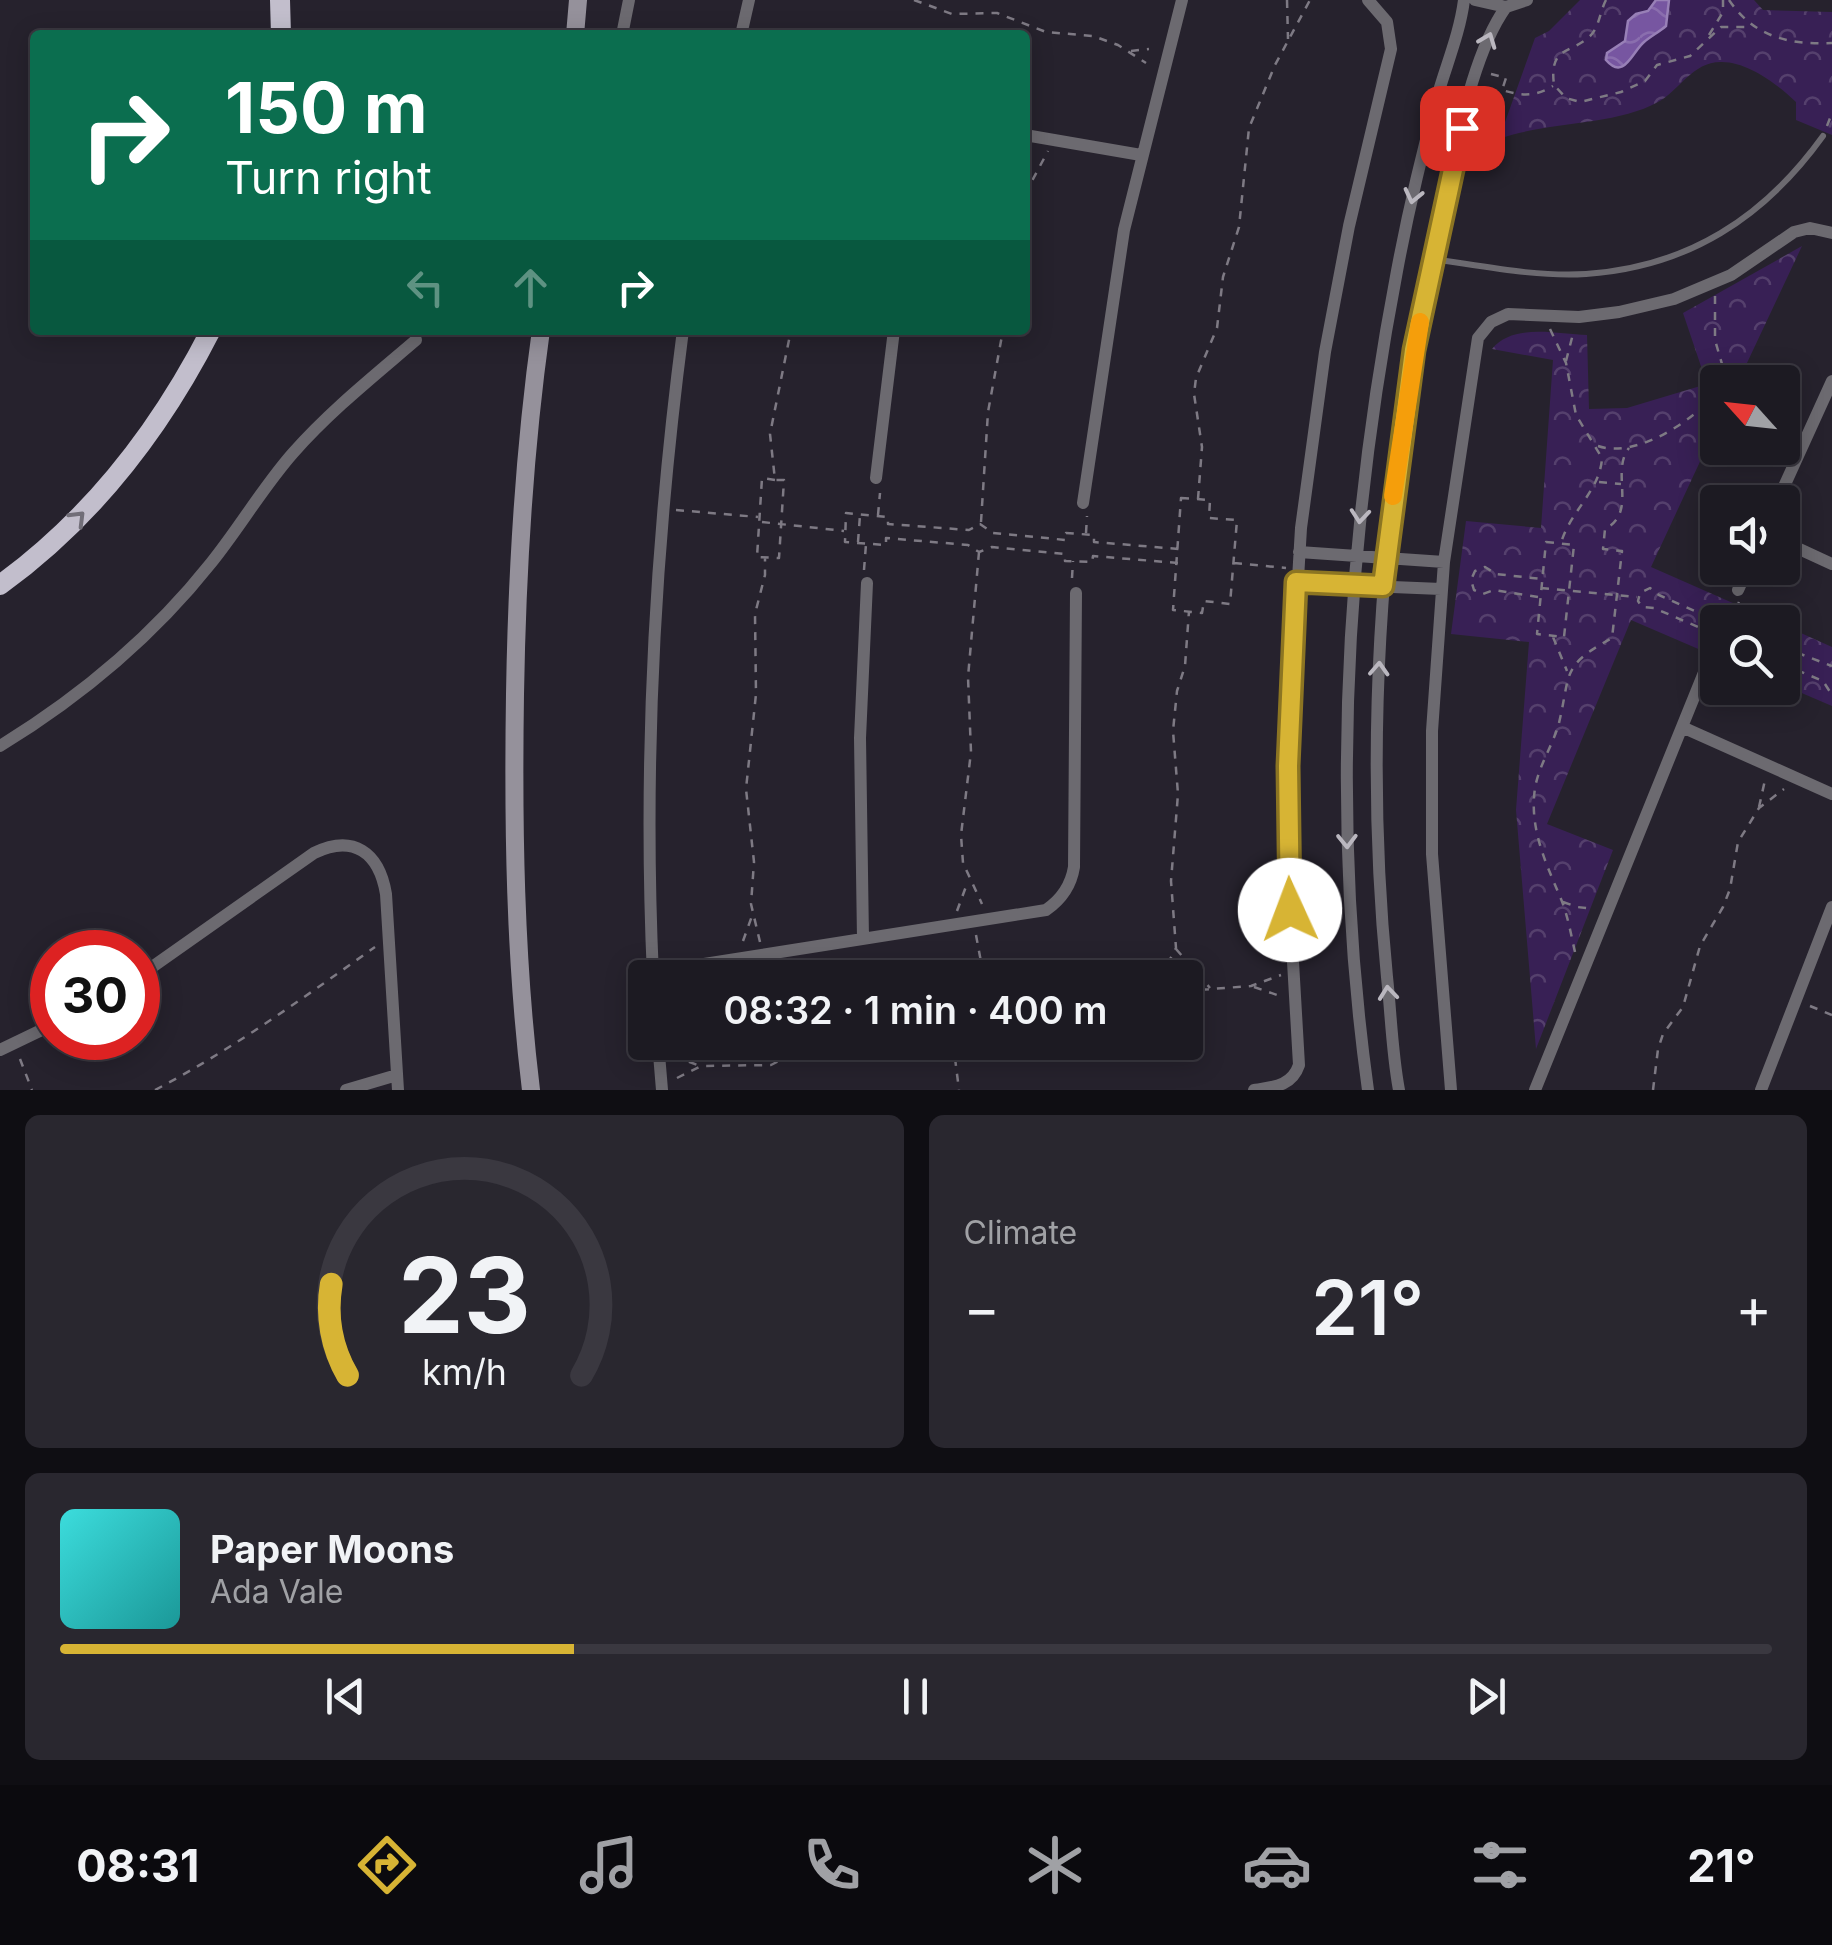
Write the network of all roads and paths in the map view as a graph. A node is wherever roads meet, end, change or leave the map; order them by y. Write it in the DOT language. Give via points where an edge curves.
graph roads {
  1 [pos="280,0"];
  2 [pos="578,0"];
  3 [pos="629,0"];
  4 [pos="749,0"];
  5 [pos="914,0"];
  6 [pos="1182,0"];
  7 [pos="1287,0"];
  8 [pos="1310,0"];
  9 [pos="1368,0"];
  10 [pos="1464,0"];
  11 [pos="1475,0"];
  12 [pos="1528,0"];
  13 [pos="1604,0"];
  14 [pos="1726,0"];
  15 [pos="1506,7"];
  16 [pos="1752,26"];
  17 [pos="281,30"];
  18 [pos="575,30"];
  19 [pos="623,30"];
  20 [pos="741,30"];
  21 [pos="1288,40"];
  22 [pos="1705,41"];
  23 [pos="1832,43"];
  24 [pos="1150,49"];
  25 [pos="1128,51"];
  26 [pos="1146,63"];
  27 [pos="1478,70"];
  28 [pos="1554,85"];
  29 [pos="1832,113"];
  30 [pos="1030,136"];
  31 [pos="1823,136"];
  32 [pos="1055,140"];
  33 [pos="1141,155"];
  34 [pos="1030,181"];
  35 [pos="1832,233"];
  36 [pos="1432,258"];
  37 [pos="1713,284"];
  38 [pos="1540,314"];
  39 [pos="1579,317"];
  40 [pos="207,335"];
  41 [pos="540,335"];
  42 [pos="682,335"];
  43 [pos="789,335"];
  44 [pos="893,335"];
  45 [pos="1002,335"];
  46 [pos="416,340"];
  47 [pos="1566,363"];
  48 [pos="1722,365"];
  49 [pos="1832,382"];
  50 [pos="1700,408"];
  51 [pos="1597,445"];
  52 [pos="1630,448"];
  53 [pos="876,478"];
  54 [pos="775,480"];
  55 [pos="1598,481"];
  56 [pos="1622,484"];
  57 [pos="1785,485"];
  58 [pos="1198,499"];
  59 [pos="1083,503"];
  60 [pos="663,510"];
  61 [pos="860,515"];
  62 [pos="759,519"];
  63 [pos="781,524"];
  64 [pos="980,524"];
  65 [pos="845,531"];
  66 [pos="858,543"];
  67 [pos="1561,543"];
  68 [pos="866,544"];
  69 [pos="1800,549"];
  70 [pos="1179,550"];
  71 [pos="979,552"];
  72 [pos="1299,552"];
  73 [pos="1356,556"];
  74 [pos="765,558"];
  75 [pos="1386,558"];
  76 [pos="1444,562"];
  77 [pos="1234,563"];
  78 [pos="1178,564"];
  79 [pos="1832,564"];
  80 [pos="1297,576"];
  81 [pos="1542,580"];
  82 [pos="2,583"];
  83 [pos="868,585"];
  84 [pos="1354,585"];
  85 [pos="1740,585"];
  86 [pos="1383,586"];
  87 [pos="1441,588"];
  88 [pos="1542,588"];
  89 [pos="1738,590"];
  90 [pos="1570,591"];
  91 [pos="1076,592"];
  92 [pos="1617,595"];
  93 [pos="1541,597"];
  94 [pos="1638,597"];
  95 [pos="1188,611"];
  96 [pos="1700,613"];
  97 [pos="1700,628"];
  98 [pos="1552,636"];
  99 [pos="1800,654"];
  100 [pos="1832,666"];
  101 [pos="1800,671"];
  102 [pos="1568,672"];
  103 [pos="1700,684"];
  104 [pos="1832,695"];
  105 [pos="1682,727"];
  106 [pos="0,746"];
  107 [pos="1768,765"];
  108 [pos="1798,778"];
  109 [pos="1832,794"];
  110 [pos="1759,808"];
  111 [pos="969,880"];
  112 [pos="1562,901"];
  113 [pos="1832,907"];
  114 [pos="1608,909"];
  115 [pos="752,914"];
  116 [pos="990,918"];
  117 [pos="974,921"];
  118 [pos="952,924"];
  119 [pos="388,938"];
  120 [pos="864,938"];
  121 [pos="1176,948"];
  122 [pos="764,954"];
  123 [pos="737,958"];
  124 [pos="653,960"];
  125 [pos="726,960"];
  126 [pos="981,960"];
  127 [pos="1170,960"];
  128 [pos="160,962"];
  129 [pos="1293,971"];
  130 [pos="1580,978"];
  131 [pos="1250,986"];
  132 [pos="1203,990"];
  133 [pos="1211,990"];
  134 [pos="1796,1000"];
  135 [pos="1295,1001"];
  136 [pos="1832,1015"];
  137 [pos="30,1036"];
  138 [pos="7,1047"];
  139 [pos="659,1060"];
  140 [pos="687,1060"];
  141 [pos="782,1060"];
  142 [pos="956,1060"];
  143 [pos="701,1066"];
  144 [pos="397,1075"];
  145 [pos="662,1088"];
  146 [pos="32,1090"];
  147 [pos="155,1090"];
  148 [pos="346,1090"];
  149 [pos="398,1090"];
  150 [pos="531,1090"];
  151 [pos="960,1090"];
  152 [pos="1254,1090"];
  153 [pos="1368,1090"];
  154 [pos="1399,1090"];
  155 [pos="1451,1090"];
  156 [pos="1535,1090"];
  157 [pos="1654,1090"];
  158 [pos="1761,1090"];
  1 -- 17 [label="highway"];
  2 -- 18 [label="main road"];
  3 -- 19 [label="street"];
  4 -- 20 [label="street"];
  5 -- 25 [label="path" via="952,14 997,12 1046,32 1093,36"];
  6 -- 33 [label="street"];
  7 -- 21 [label="path"];
  8 -- 21 [label="path"];
  9 -- 72 [label="street" via="1387,22 1391,49 1329,334"];
  10 -- 73 [label="street, one-way" via="1400,254"];
  11 -- 15 [label="street"];
  12 -- 15 [label="street"];
  13 -- 28 [label="path" via="1593,32 1560,55"];
  14 -- 16 [label="path"];
  14 -- 22 [label="path"];
  27 -- 15 [label="street, one-way"];
  16 -- 22 [label="path" via="1721,27"];
  16 -- 23 [label="path" via="1786,42"];
  21 -- 58 [label="path" via="1249,128 1239,227 1217,328 1196,378"];
  22 -- 28 [label="path" via="1690,56 1657,65 1641,84 1621,92 1580,102"];
  24 -- 25 [label="path"];
  25 -- 26 [label="path"];
  27 -- 28 [label="path" via="1506,78 1502,90 1520,95"];
  27 -- 36 [label="street"];
  29 -- 31 [label="path"];
  30 -- 32 [label="street"];
  31 -- 36 [label="lane" via="1761,207 1678,254 1584,274"];
  32 -- 33 [label="street"];
  32 -- 34 [label="path"];
  33 -- 59 [label="street" via="1113,290"];
  35 -- 37 [label="street" via="1794,232"];
  36 -- 75 [label="street"];
  37 -- 39 [label="street" via="1648,306"];
  37 -- 48 [label="path"];
  38 -- 39 [label="street"];
  38 -- 47 [label="path"];
  38 -- 76 [label="street" via="1499,317 1478,338"];
  39 -- 47 [label="path"];
  82 -- 40 [label="highway, one-way" via="61,535 135,454"];
  41 -- 150 [label="main road" via="518,547 514,774 520,980"];
  42 -- 60 [label="street"];
  43 -- 54 [label="path" via="770,434"];
  44 -- 53 [label="street"];
  45 -- 64 [label="path" via="988,412"];
  46 -- 106 [label="street" via="294,452 210,564 136,644"];
  47 -- 51 [label="path" via="1576,415"];
  49 -- 57 [label="street"];
  50 -- 52 [label="path" via="1685,423"];
  51 -- 52 [label="path"];
  51 -- 55 [label="path"];
  52 -- 56 [label="path"];
  54 -- 62 [label="path" via="762,478"];
  54 -- 63 [label="path" via="784,480"];
  55 -- 56 [label="path"];
  55 -- 67 [label="path"];
  56 -- 92 [label="path" via="1622,507 1605,529 1602,549 1622,551"];
  58 -- 70 [label="path" via="1180,498"];
  58 -- 77 [label="path" via="1210,500 1209,518 1237,520"];
  60 -- 62 [label="path"];
  60 -- 124 [label="street" via="650,738"];
  61 -- 64 [label="path" via="888,517 888,524 969,530"];
  61 -- 65 [label="path" via="846,514"];
  61 -- 66 [label="path"];
  62 -- 63 [label="path"];
  62 -- 74 [label="path" via="757,557"];
  63 -- 65 [label="path"];
  63 -- 74 [label="path" via="779,558"];
  64 -- 70 [label="path" via="993,533 1066,540 1066,533 1086,534 1094,542"];
  65 -- 66 [label="path" via="844,542"];
  66 -- 68 [label="path"];
  67 -- 81 [label="path" via="1546,542"];
  67 -- 90 [label="path" via="1574,545"];
  68 -- 71 [label="path" via="886,545 886,538 968,544"];
  68 -- 83 [label="path"];
  69 -- 79 [label="street"];
  70 -- 78 [label="path"];
  71 -- 78 [label="path" via="992,547 1065,554 1065,561 1092,562 1092,556"];
  71 -- 111 [label="path" via="961,836"];
  72 -- 73 [label="street"];
  72 -- 80 [label="street"];
  73 -- 75 [label="street"];
  73 -- 84 [label="street"];
  74 -- 115 [label="path" via="755,614 756,694 746,774"];
  75 -- 76 [label="street"];
  75 -- 86 [label="street"];
  76 -- 87 [label="street"];
  77 -- 80 [label="path"];
  77 -- 95 [label="path" via="1230,604 1204,601 1202,612"];
  78 -- 95 [label="path" via="1173,610"];
  80 -- 84 [label="street"];
  80 -- 129 [label="street" via="1288,766"];
  81 -- 88 [label="path"];
  81 -- 93 [label="path" via="1485,568 1471,580 1483,594"];
  83 -- 120 [label="street" via="860,738"];
  84 -- 86 [label="street"];
  84 -- 153 [label="street, one-way" via="1346,732 1348,889"];
  85 -- 89 [label="street"];
  86 -- 87 [label="street"];
  154 -- 86 [label="street, one-way" via="1378,892"];
  87 -- 155 [label="street" via="1431,792"];
  88 -- 90 [label="path"];
  88 -- 93 [label="path"];
  90 -- 92 [label="path"];
  90 -- 98 [label="path" via="1564,637"];
  91 -- 116 [label="street" via="1073,875 1046,910"];
  92 -- 94 [label="path"];
  92 -- 102 [label="path" via="1612,638"];
  93 -- 98 [label="path" via="1537,634"];
  94 -- 96 [label="path" via="1650,588"];
  94 -- 97 [label="path" via="1642,607"];
  95 -- 121 [label="path" via="1172,731"];
  98 -- 102 [label="path"];
  99 -- 100 [label="path"];
  101 -- 104 [label="path" via="1823,681"];
  102 -- 112 [label="path" via="1534,798 1540,848"];
  103 -- 105 [label="street"];
  105 -- 107 [label="street"];
  105 -- 114 [label="street"];
  107 -- 108 [label="street"];
  107 -- 110 [label="path"];
  108 -- 109 [label="street"];
  108 -- 110 [label="path"];
  110 -- 157 [label="path" via="1738,842 1730,890 1700,946 1683,1007 1663,1034"];
  111 -- 116 [label="path"];
  111 -- 118 [label="path"];
  112 -- 114 [label="path"];
  112 -- 130 [label="path"];
  113 -- 134 [label="street"];
  114 -- 130 [label="street"];
  115 -- 122 [label="path"];
  115 -- 123 [label="path"];
  116 -- 117 [label="street"];
  117 -- 118 [label="street"];
  117 -- 126 [label="path"];
  118 -- 120 [label="street"];
  119 -- 128 [label="street" via="383,876 375,861 346,844 314,852"];
  119 -- 144 [label="street"];
  119 -- 147 [label="path"];
  120 -- 122 [label="street"];
  121 -- 127 [label="path"];
  121 -- 133 [label="path"];
  122 -- 123 [label="street"];
  123 -- 125 [label="street"];
  129 -- 131 [label="path"];
  129 -- 135 [label="street"];
  130 -- 156 [label="street"];
  131 -- 133 [label="path"];
  131 -- 135 [label="path"];
  132 -- 133 [label="path"];
  134 -- 136 [label="path"];
  134 -- 158 [label="street"];
  135 -- 152 [label="street" via="1297,1071 1284,1084"];
  137 -- 138 [label="street"];
  138 -- 146 [label="path"];
  139 -- 145 [label="street"];
  140 -- 143 [label="path"];
  141 -- 143 [label="path"];
  142 -- 151 [label="path"];
  143 -- 145 [label="path"];
  144 -- 148 [label="street"];
  144 -- 149 [label="street"];
}
